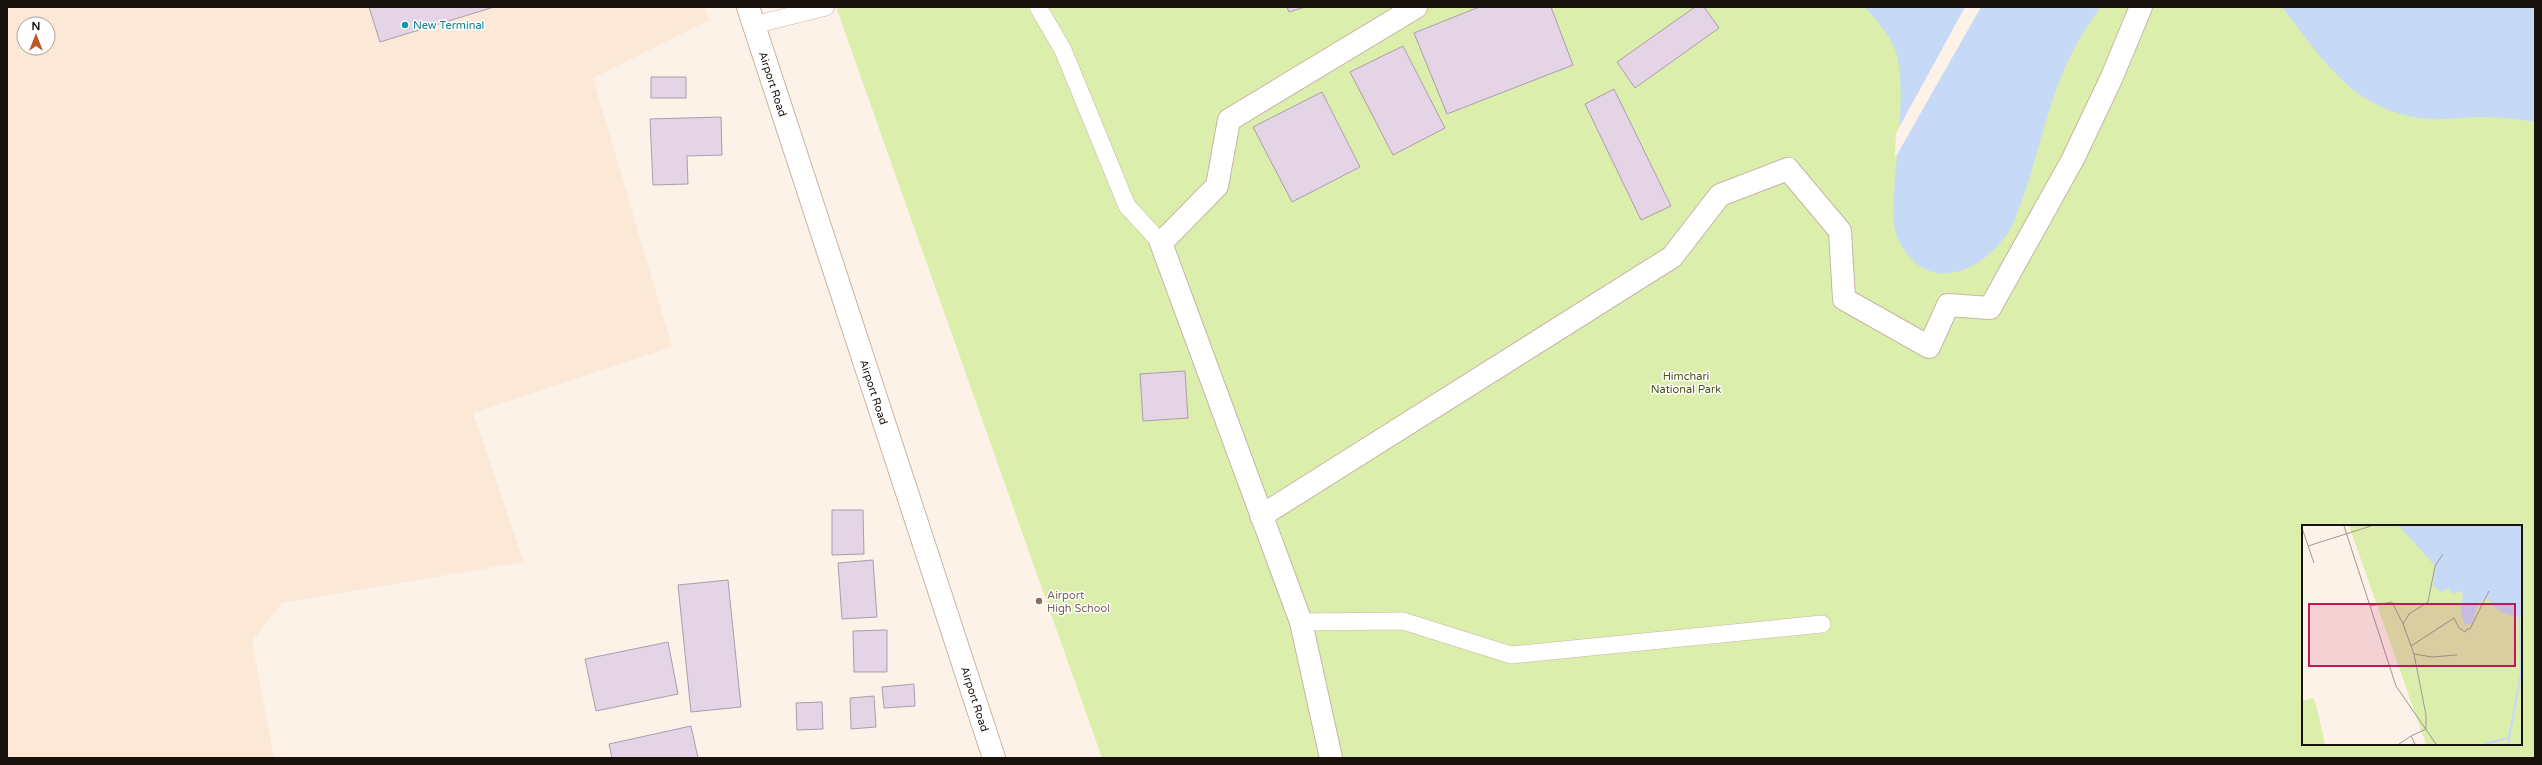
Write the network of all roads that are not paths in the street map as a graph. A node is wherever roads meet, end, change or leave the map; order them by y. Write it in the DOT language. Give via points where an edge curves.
graph roads {
  1 [pos="826,7"];
  2 [pos="1038,7"];
  3 [pos="1416,7"];
  4 [pos="2141,7"];
  5 [pos="751,16"];
  6 [pos="1161,243"];
  7 [pos="1261,516"];
  8 [pos="1300,622"];
  9 [pos="1822,624"];
  10 [pos="994,758"];
  11 [pos="1331,758"];
  1 -- 5 [label="lane"];
  2 -- 6 [label="lane" via="1063,50 1127,206"];
  3 -- 6 [label="street" via="1229,120 1217,186"];
  4 -- 7 [label="street" via="2111,79 2073,159 1990,308 1948,305 1930,347 1844,299 1840,231 1788,169 1720,195 1672,257"];
  5 -- 10 [label="street, Airport Road"];
  6 -- 7 [label="street"];
  7 -- 8 [label="street"];
  8 -- 9 [label="lane" via="1403,621 1511,656"];
  8 -- 11 [label="street"];
}
